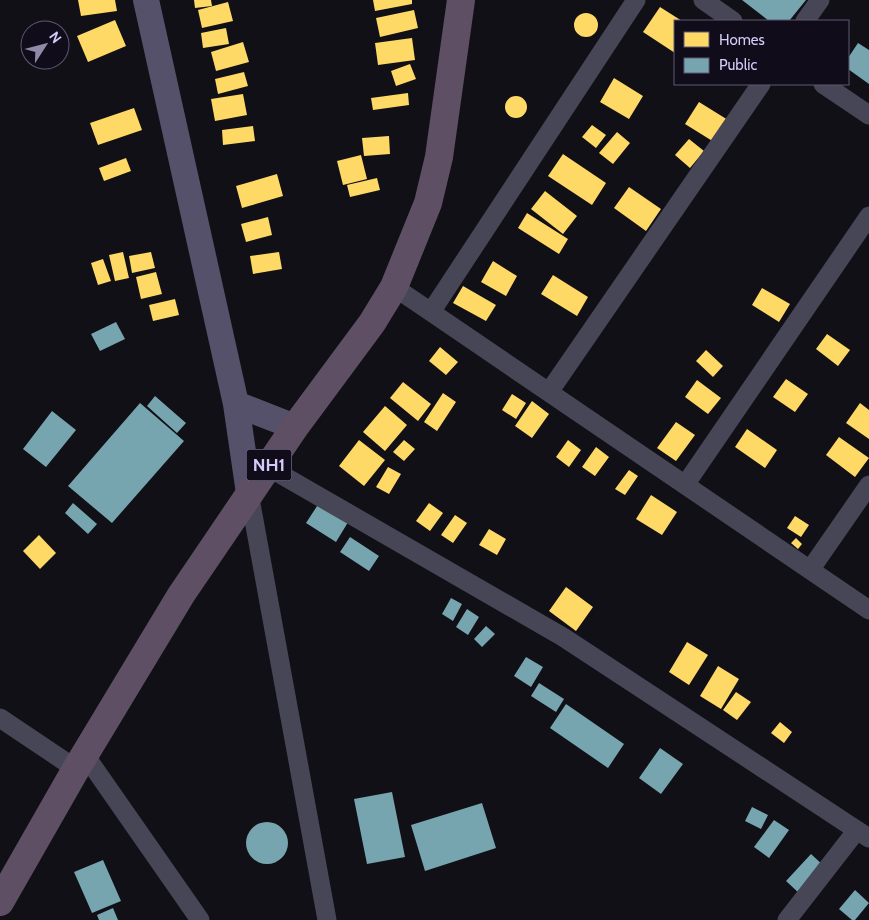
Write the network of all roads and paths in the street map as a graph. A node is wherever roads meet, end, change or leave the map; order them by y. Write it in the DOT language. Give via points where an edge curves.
graph roads {
  1 [pos="146,0"];
  2 [pos="460,0"];
  3 [pos="636,0"];
  4 [pos="703,0"];
  5 [pos="820,0"];
  6 [pos="732,20"];
  7 [pos="806,20"];
  8 [pos="760,85"];
  9 [pos="824,85"];
  10 [pos="869,115"];
  11 [pos="869,216"];
  12 [pos="394,287"];
  13 [pos="431,312"];
  14 [pos="549,392"];
  15 [pos="236,404"];
  16 [pos="295,427"];
  17 [pos="268,467"];
  18 [pos="685,485"];
  19 [pos="869,485"];
  20 [pos="249,493"];
  21 [pos="810,570"];
  22 [pos="869,610"];
  23 [pos="0,718"];
  24 [pos="81,762"];
  25 [pos="863,834"];
  26 [pos="0,902"];
  27 [pos="200,920"];
  28 [pos="327,920"];
  29 [pos="787,920"];
  1 -- 15 [label="main road"];
  2 -- 12 [label="highway, NH1" via="439,157 430,194"];
  3 -- 13 [label="street"];
  4 -- 6 [label="street"];
  5 -- 7 [label="street"];
  8 -- 14 [label="street"];
  9 -- 10 [label="street"];
  11 -- 18 [label="street"];
  12 -- 13 [label="street"];
  12 -- 16 [label="highway, NH1" via="372,323"];
  13 -- 14 [label="street"];
  14 -- 18 [label="street"];
  15 -- 16 [label="main road"];
  15 -- 20 [label="main road"];
  16 -- 17 [label="highway, NH1"];
  17 -- 20 [label="highway, NH1"];
  17 -- 25 [label="street" via="563,637"];
  18 -- 21 [label="street"];
  19 -- 21 [label="street"];
  20 -- 24 [label="highway, NH1" via="181,595"];
  20 -- 28 [label="street"];
  21 -- 22 [label="street"];
  23 -- 24 [label="street"];
  24 -- 26 [label="highway, NH1"];
  24 -- 27 [label="street"];
  25 -- 29 [label="street"];
}
